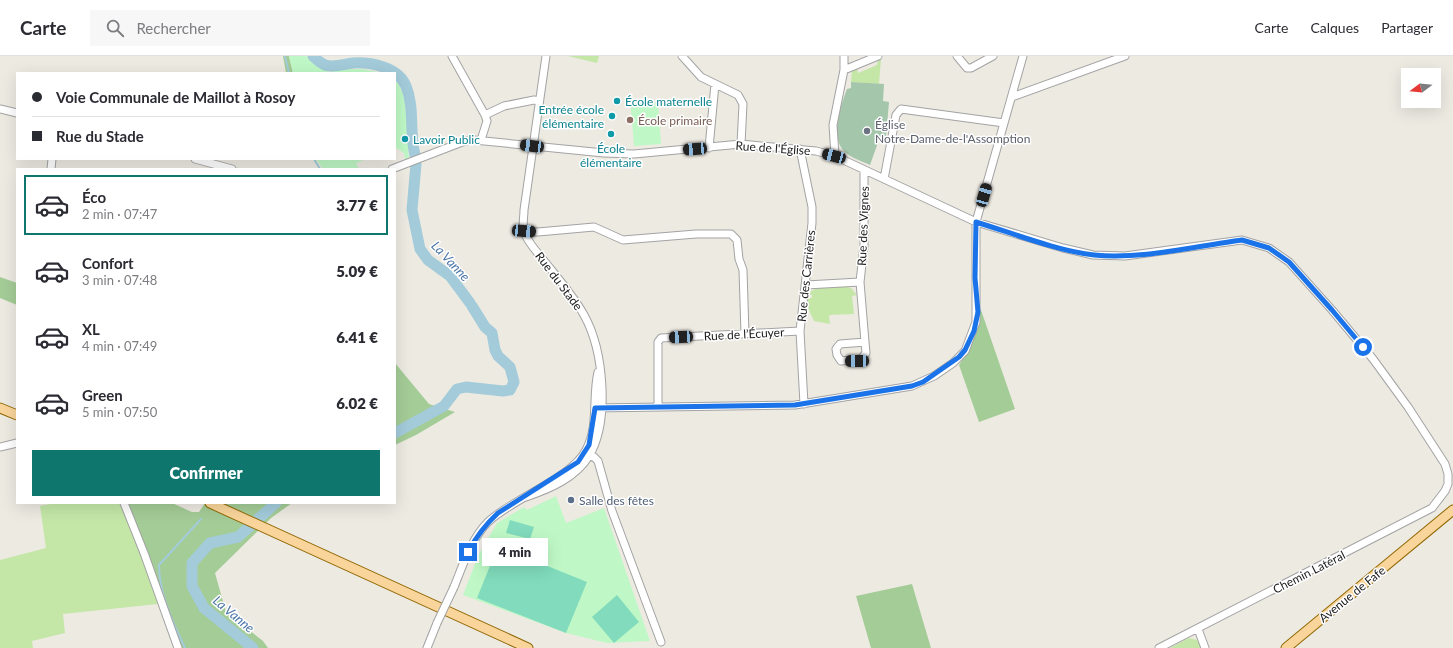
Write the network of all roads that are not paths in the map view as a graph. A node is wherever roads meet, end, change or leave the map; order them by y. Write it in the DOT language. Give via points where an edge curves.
graph roads {
  1 [pos="452,56"];
  2 [pos="546,56"];
  3 [pos="682,56"];
  4 [pos="844,56"];
  5 [pos="878,56"];
  6 [pos="957,56"];
  7 [pos="994,56"];
  8 [pos="1023,56"];
  9 [pos="1125,56"];
  10 [pos="844,70"];
  11 [pos="715,84"];
  12 [pos="1012,97"];
  13 [pos="539,101"];
  14 [pos="0,109"];
  15 [pos="16,112"];
  16 [pos="485,115"];
  17 [pos="1004,123"];
  18 [pos="482,140"];
  19 [pos="741,144"];
  20 [pos="532,146"];
  21 [pos="709,148"];
  22 [pos="800,149"];
  23 [pos="834,156"];
  24 [pos="198,160"];
  25 [pos="222,168"];
  26 [pos="394,168"];
  27 [pos="864,170"];
  28 [pos="884,179"];
  29 [pos="976,222"];
  30 [pos="524,231"];
  31 [pos="860,282"];
  32 [pos="806,285"];
  33 [pos="800,331"];
  34 [pos="745,334"];
  35 [pos="865,342"];
  36 [pos="804,404"];
  37 [pos="658,406"];
  38 [pos="0,408"];
  39 [pos="598,408"];
  40 [pos="16,415"];
  41 [pos="16,443"];
  42 [pos="0,447"];
  43 [pos="587,454"];
  44 [pos="1448,484"];
  45 [pos="124,504"];
  46 [pos="212,504"];
  47 [pos="1453,510"];
  48 [pos="1198,630"];
  49 [pos="661,642"];
  50 [pos="178,648"];
  51 [pos="427,648"];
  52 [pos="528,648"];
  53 [pos="1159,648"];
  54 [pos="1205,648"];
  55 [pos="1286,648"];
  1 -- 16 [label="street"];
  2 -- 13 [label="street"];
  3 -- 11 [label="street" via="701,77"];
  4 -- 10 [label="street"];
  5 -- 10 [label="street"];
  6 -- 7 [label="street" via="967,68 971,68"];
  8 -- 12 [label="street"];
  9 -- 12 [label="street"];
  10 -- 23 [label="street" via="833,125"];
  11 -- 19 [label="street" via="741,99"];
  11 -- 21 [label="street"];
  12 -- 17 [label="street"];
  13 -- 16 [label="street" via="504,106"];
  13 -- 20 [label="street"];
  14 -- 15 [label="street"];
  16 -- 18 [label="street" via="487,121"];
  17 -- 28 [label="street" via="901,109 896,115"];
  17 -- 29 [label="street"];
  18 -- 20 [label="street, Rue de l'Église"];
  18 -- 26 [label="street, Rue de l'Église" via="466,141"];
  19 -- 21 [label="street, Rue de l'Église"];
  19 -- 22 [label="street, Rue de l'Église"];
  20 -- 21 [label="street, Rue de l'Église" via="634,154"];
  20 -- 30 [label="street"];
  22 -- 23 [label="street, Rue de l'Église"];
  22 -- 32 [label="street, Rue des Carrières" via="812,207"];
  23 -- 27 [label="street, Rue de l'Église"];
  24 -- 25 [label="street"];
  27 -- 28 [label="street, Rue de l'Église"];
  27 -- 31 [label="street, Rue des Vignes" via="864,246"];
  28 -- 29 [label="street, Rue de l'Église"];
  29 -- 36 [label="street" via="975,278 978,312 970,341 959,357 934,376 912,386"];
  29 -- 44 [label="street, Rue de l'Église" via="1093,255 1125,256 1242,240 1269,248 1289,262 1368,353 1408,407 1445,464"];
  30 -- 34 [label="street" via="594,227 623,240 731,234 737,240 743,270"];
  30 -- 39 [label="street, Rue du Stade" via="584,316 595,340 602,380"];
  31 -- 32 [label="street, Rue des Vignes"];
  31 -- 35 [label="street, Rue des Vignes"];
  32 -- 33 [label="street, Rue des Carrières"];
  33 -- 34 [label="street, Rue de l’Écuyer"];
  33 -- 36 [label="street, Rue des Carrières"];
  34 -- 37 [label="street, Rue de l’Écuyer" via="659,339"];
  36 -- 37 [label="street"];
  37 -- 39 [label="street"];
  38 -- 40 [label="main road"];
  39 -- 43 [label="street, Rue du Stade" via="598,433"];
  41 -- 42 [label="street"];
  43 -- 49 [label="street" via="598,461 612,511"];
  43 -- 51 [label="street, Rue du Stade, bridge" via="569,477 526,497 498,513 487,523 473,542"];
  44 -- 48 [label="street, Chemin Latéral" via="1432,508"];
  45 -- 50 [label="street"];
  46 -- 52 [label="main road"];
  47 -- 55 [label="main road, Avenue de Fafe"];
  48 -- 53 [label="street, Chemin Latéral"];
  48 -- 54 [label="street"];
}
